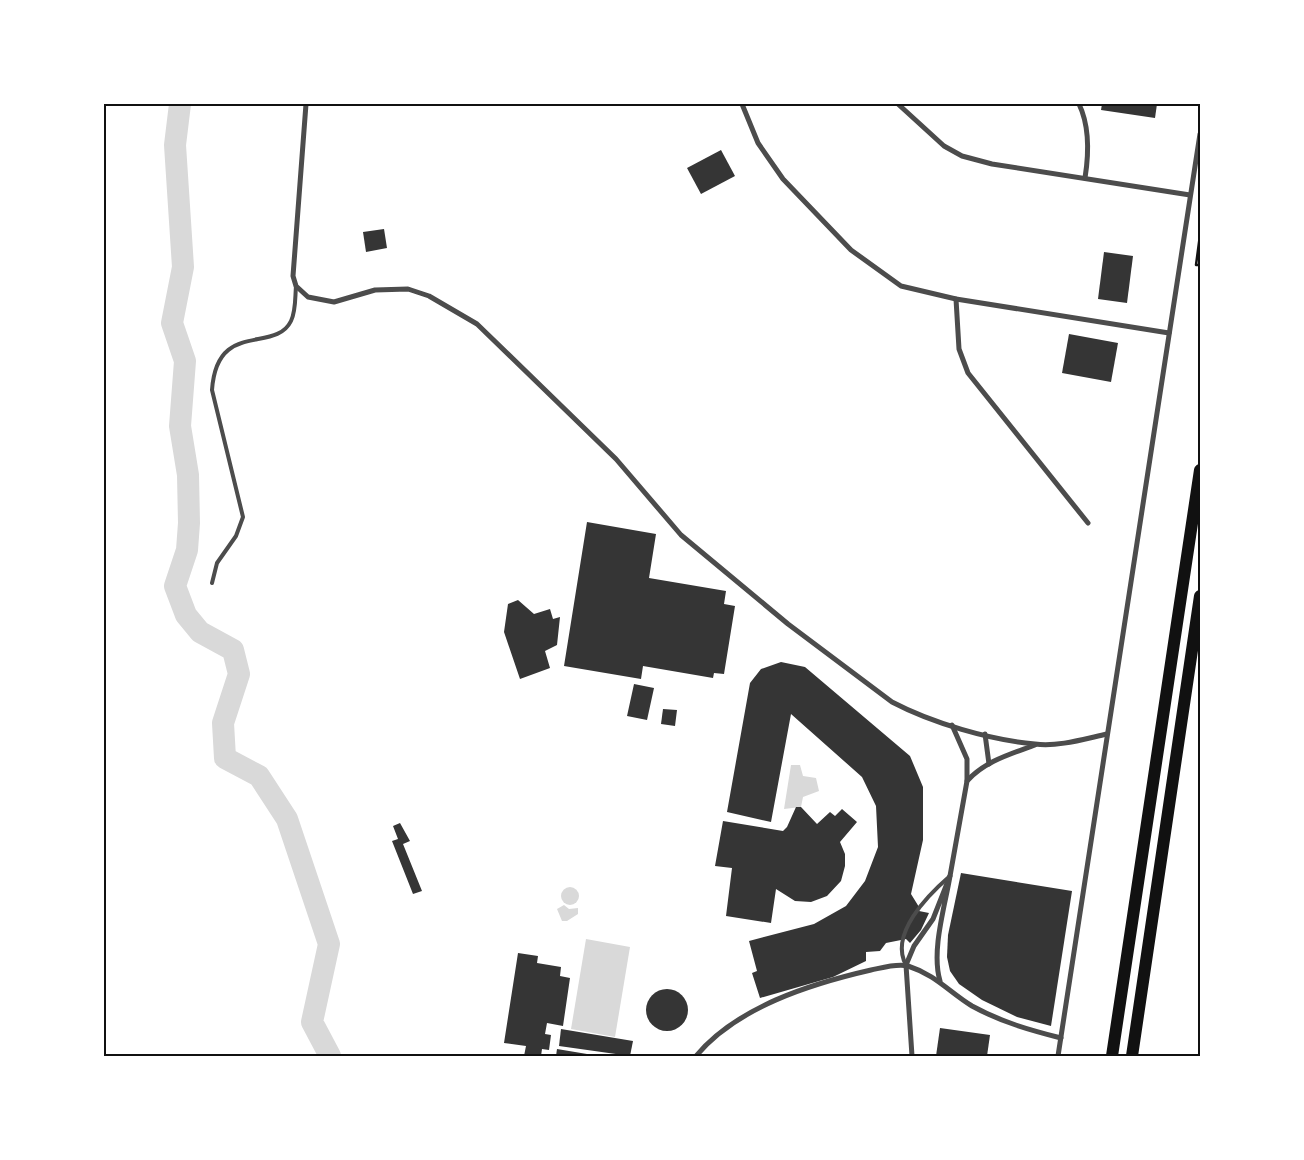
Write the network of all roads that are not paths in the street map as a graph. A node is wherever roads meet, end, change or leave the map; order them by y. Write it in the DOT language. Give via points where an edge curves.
graph roads {
  1 [pos="306,104"];
  2 [pos="742,104"];
  3 [pos="898,104"];
  4 [pos="1079,104"];
  5 [pos="1200,134"];
  6 [pos="1085,178"];
  7 [pos="1190,195"];
  8 [pos="296,286"];
  9 [pos="956,299"];
  10 [pos="1170,333"];
  11 [pos="1200,470"];
  12 [pos="1088,524"];
  13 [pos="212,583"];
  14 [pos="1200,596"];
  15 [pos="952,725"];
  16 [pos="985,734"];
  17 [pos="1106,734"];
  18 [pos="1036,745"];
  19 [pos="989,764"];
  20 [pos="967,781"];
  21 [pos="950,876"];
  22 [pos="906,965"];
  23 [pos="940,981"];
  24 [pos="1061,1038"];
  25 [pos="696,1056"];
  26 [pos="912,1056"];
  27 [pos="1058,1056"];
  28 [pos="1112,1056"];
  29 [pos="1132,1056"];
  1 -- 8 [label="street" via="293,276"];
  2 -- 9 [label="street" via="758,143 783,179 851,250 901,286"];
  3 -- 6 [label="street" via="944,146 962,156 992,164"];
  4 -- 6 [label="street" via="1084,114 1090,151"];
  5 -- 7 [label="street"];
  6 -- 7 [label="street"];
  7 -- 10 [label="street"];
  8 -- 13 [label="lane" via="292,320 286,328 280,333 235,346 217,363 214,372 212,390 243,517 241,526 217,564"];
  8 -- 15 [label="street" via="308,297 334,302 375,290 408,289 429,296 477,324 616,459 681,535 857,677 909,711"];
  9 -- 10 [label="street"];
  9 -- 12 [label="street" via="958,349 968,373"];
  10 -- 17 [label="street"];
  11 -- 28 [label="highway"];
  14 -- 29 [label="highway"];
  15 -- 16 [label="street"];
  15 -- 20 [label="street" via="967,759"];
  16 -- 18 [label="street"];
  16 -- 19 [label="street"];
  17 -- 18 [label="street"];
  17 -- 24 [label="street"];
  18 -- 19 [label="street"];
  19 -- 20 [label="street"];
  20 -- 21 [label="street"];
  21 -- 22 [label="street" via="933,920 914,946"];
  21 -- 22 [label="lane" via="923,902 904,934 900,945"];
  21 -- 23 [label="street" via="937,952"];
  22 -- 23 [label="street"];
  22 -- 25 [label="street" via="852,974 790,994 726,1029"];
  22 -- 26 [label="street"];
  23 -- 24 [label="street" via="970,1005 995,1018"];
  24 -- 27 [label="street"];
}
